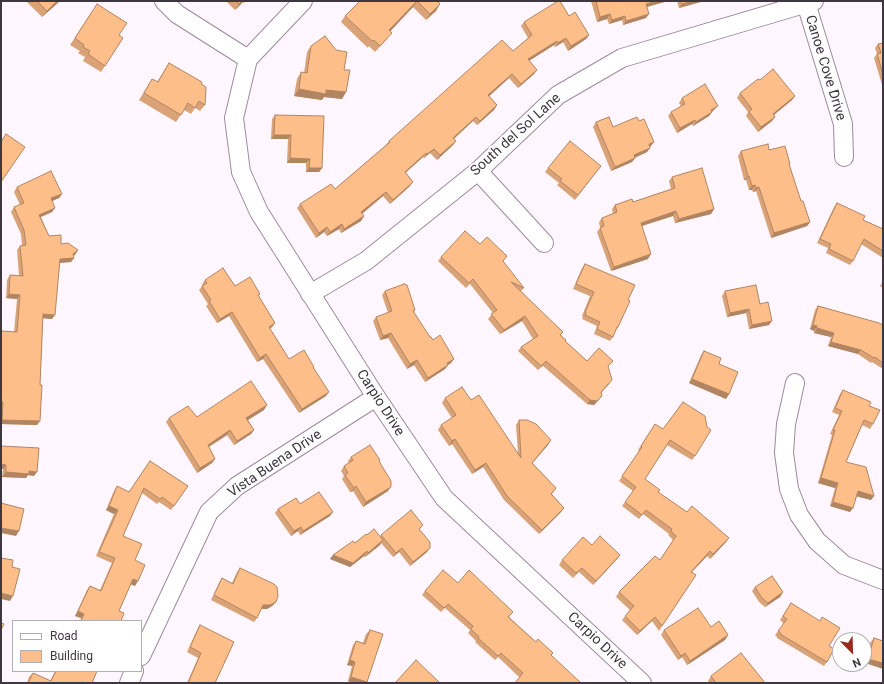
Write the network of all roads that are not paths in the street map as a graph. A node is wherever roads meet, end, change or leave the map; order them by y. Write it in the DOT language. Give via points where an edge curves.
graph roads {
  1 [pos="164,1"];
  2 [pos="303,1"];
  3 [pos="810,2"];
  4 [pos="248,58"];
  5 [pos="844,158"];
  6 [pos="478,171"];
  7 [pos="544,242"];
  8 [pos="310,294"];
  9 [pos="795,383"];
  10 [pos="376,397"];
  11 [pos="883,580"];
  12 [pos="142,654"];
  13 [pos="134,672"];
  14 [pos="128,683"];
  15 [pos="642,683"];
  1 -- 4 [label="street" via="177,14"];
  2 -- 4 [label="street"];
  3 -- 5 [label="street, Canoe Cove Drive" via="843,124"];
  3 -- 6 [label="street, South del Sol Lane" via="622,58 558,95"];
  4 -- 8 [label="street, Carpio Drive" via="234,118 242,172 259,212"];
  6 -- 7 [label="street"];
  6 -- 8 [label="street, South del Sol Lane" via="366,261"];
  8 -- 10 [label="street, Carpio Drive"];
  9 -- 11 [label="street" via="786,424 784,453 789,489 799,515 817,541 844,565"];
  10 -- 12 [label="street, Vista Buena Drive" via="237,486 209,512"];
  10 -- 15 [label="street, Carpio Drive" via="444,498"];
  13 -- 14 [label="street"];
}
